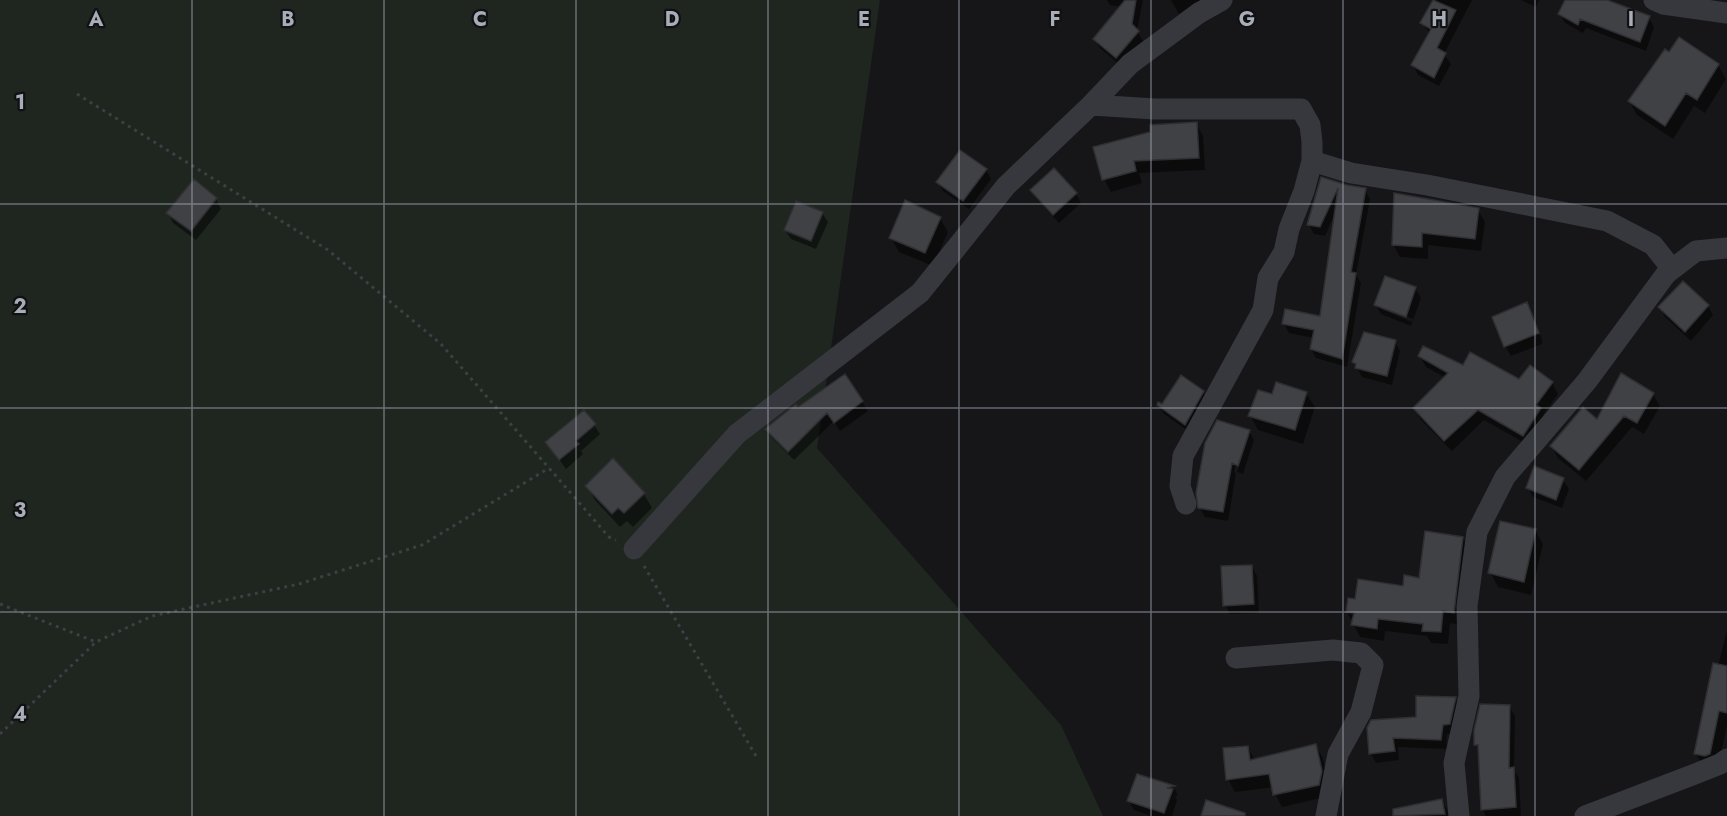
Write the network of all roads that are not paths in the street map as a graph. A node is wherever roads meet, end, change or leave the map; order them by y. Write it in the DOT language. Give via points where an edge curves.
graph roads {
  1 [pos="1222,0"];
  2 [pos="1654,0"];
  3 [pos="1727,13"];
  4 [pos="1091,105"];
  5 [pos="1312,161"];
  6 [pos="1727,248"];
  7 [pos="1672,269"];
  8 [pos="1186,504"];
  9 [pos="634,549"];
  10 [pos="1236,658"];
  11 [pos="1727,759"];
  12 [pos="1326,816"];
  13 [pos="1459,816"];
  14 [pos="1586,816"];
  1 -- 4 [label="street" via="1130,64"];
  2 -- 3 [label="street"];
  4 -- 5 [label="street" via="1301,110 1310,125"];
  4 -- 9 [label="street" via="1006,186 920,293 737,434"];
  5 -- 7 [label="street" via="1351,173 1607,221 1653,244"];
  5 -- 8 [label="street" via="1284,252 1268,278 1263,310 1183,456 1179,486"];
  6 -- 7 [label="street" via="1696,251"];
  7 -- 13 [label="street" via="1587,381 1505,477 1477,532 1467,606 1469,696 1454,763"];
  10 -- 12 [label="street" via="1333,650 1361,653 1373,665 1361,712 1338,754"];
  11 -- 14 [label="street"];
}
